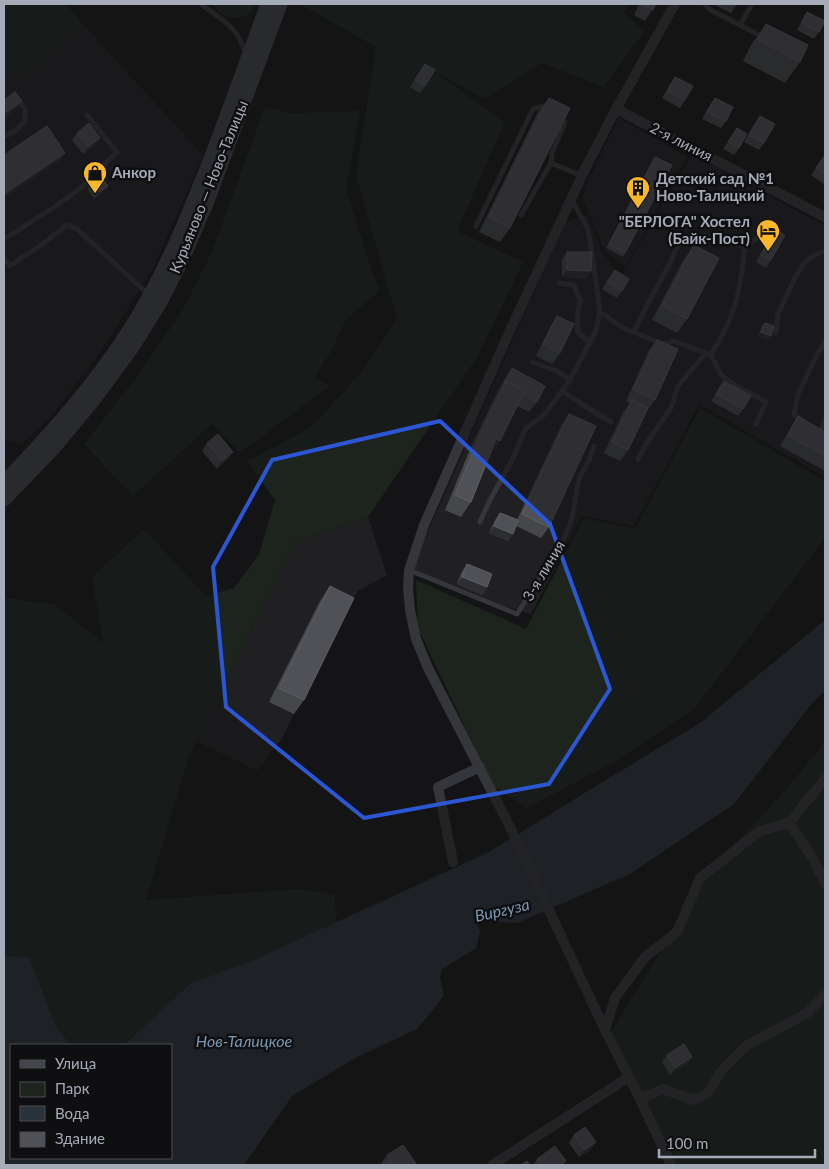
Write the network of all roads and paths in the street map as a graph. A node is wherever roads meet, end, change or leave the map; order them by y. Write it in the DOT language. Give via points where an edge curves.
graph roads {
  1 [pos="203,4"];
  2 [pos="268,4"];
  3 [pos="280,4"];
  4 [pos="675,4"];
  5 [pos="705,4"];
  6 [pos="752,4"];
  7 [pos="740,25"];
  8 [pos="772,42"];
  9 [pos="248,61"];
  10 [pos="19,100"];
  11 [pos="616,109"];
  12 [pos="87,115"];
  13 [pos="4,137"];
  14 [pos="551,163"];
  15 [pos="582,176"];
  16 [pos="571,199"];
  17 [pos="520,215"];
  18 [pos="825,218"];
  19 [pos="476,226"];
  20 [pos="775,229"];
  21 [pos="4,239"];
  22 [pos="745,246"];
  23 [pos="825,251"];
  24 [pos="4,258"];
  25 [pos="559,283"];
  26 [pos="150,296"];
  27 [pos="600,312"];
  28 [pos="634,332"];
  29 [pos="776,333"];
  30 [pos="825,341"];
  31 [pos="590,342"];
  32 [pos="709,354"];
  33 [pos="532,362"];
  34 [pos="570,380"];
  35 [pos="562,390"];
  36 [pos="825,419"];
  37 [pos="611,422"];
  38 [pos="756,424"];
  39 [pos="807,424"];
  40 [pos="813,428"];
  41 [pos="820,433"];
  42 [pos="825,437"];
  43 [pos="594,446"];
  44 [pos="638,459"];
  45 [pos="4,483"];
  46 [pos="4,499"];
  47 [pos="480,522"];
  48 [pos="409,570"];
  49 [pos="480,767"];
  50 [pos="825,779"];
  51 [pos="789,823"];
  52 [pos="453,862"];
  53 [pos="825,883"];
  54 [pos="825,995"];
  55 [pos="605,1030"];
  56 [pos="629,1077"];
  57 [pos="640,1099"];
  58 [pos="492,1165"];
  59 [pos="671,1165"];
  1 -- 9 [label="lane" via="232,27 242,42"];
  2 -- 9 [label="main road, Курьяново — Ново-Талицы"];
  3 -- 46 [label="main road, Курьяново — Ново-Талицы" via="207,201 160,302 93,400"];
  4 -- 11 [label="street"];
  5 -- 7 [label="lane"];
  6 -- 7 [label="lane"];
  7 -- 8 [label="lane"];
  9 -- 26 [label="main road, Курьяново — Ново-Талицы" via="196,198"];
  10 -- 13 [label="lane" via="25,109 24,121"];
  11 -- 15 [label="street"];
  11 -- 18 [label="street, 2-я линия"];
  12 -- 21 [label="lane" via="117,152 82,187"];
  14 -- 15 [label="lane"];
  14 -- 17 [label="lane"];
  14 -- 19 [label="lane" via="565,122 544,106 533,110"];
  15 -- 16 [label="street"];
  16 -- 27 [label="lane" via="588,228"];
  16 -- 48 [label="street" via="424,525"];
  20 -- 22 [label="lane"];
  22 -- 28 [label="lane" via="703,235 678,245"];
  22 -- 32 [label="lane" via="732,315"];
  23 -- 29 [label="lane" via="804,263 795,278 778,314"];
  24 -- 26 [label="lane" via="10,266 67,225 77,229"];
  25 -- 31 [label="lane" via="574,285 580,300 578,333"];
  26 -- 45 [label="main road, Курьяново — Ново-Талицы" via="122,343 83,395"];
  27 -- 28 [label="lane"];
  27 -- 31 [label="lane"];
  28 -- 32 [label="lane" via="663,344 674,341"];
  30 -- 39 [label="lane" via="798,394 794,415"];
  31 -- 34 [label="lane"];
  32 -- 38 [label="lane" via="721,375 766,402"];
  32 -- 44 [label="lane" via="678,386 671,408"];
  33 -- 34 [label="lane" via="557,371"];
  34 -- 35 [label="lane"];
  35 -- 37 [label="lane"];
  35 -- 47 [label="lane" via="544,415 526,428"];
  36 -- 41 [label="lane"];
  40 -- 41 [label="lane"];
  41 -- 42 [label="lane"];
  43 -- 48 [label="lane, 3-я линия" via="578,479 572,518 564,539 517,614"];
  48 -- 49 [label="street" via="410,610 416,639"];
  49 -- 52 [label="street" via="438,787"];
  49 -- 55 [label="street"];
  50 -- 51 [label="street"];
  51 -- 53 [label="street"];
  51 -- 55 [label="street" via="760,831 700,878 678,932 644,956 615,998"];
  54 -- 57 [label="street" via="806,1014 747,1046 721,1071 708,1093 694,1100 663,1089"];
  55 -- 56 [label="street"];
  56 -- 57 [label="street"];
  56 -- 58 [label="street"];
  57 -- 59 [label="street"];
}
